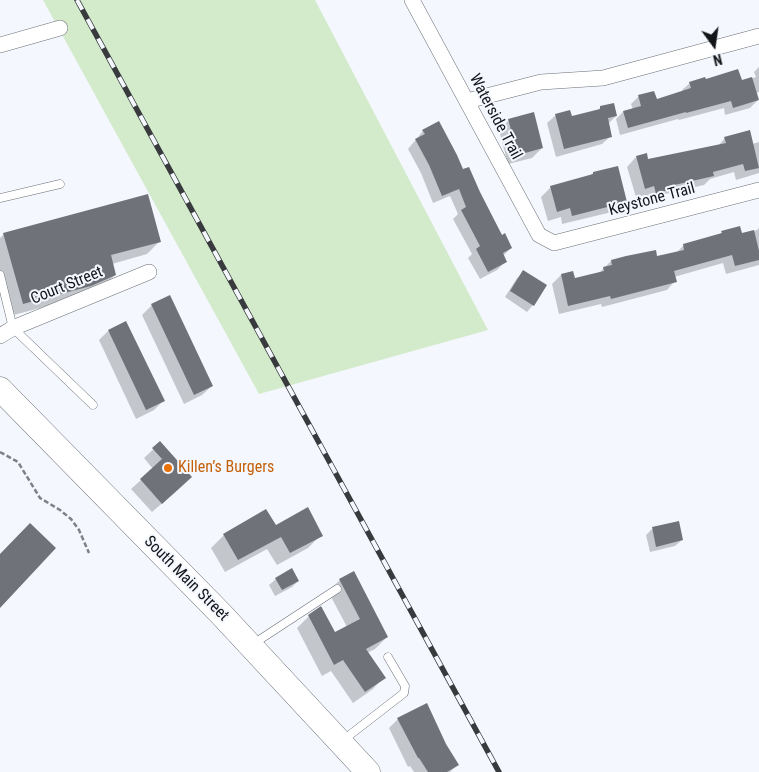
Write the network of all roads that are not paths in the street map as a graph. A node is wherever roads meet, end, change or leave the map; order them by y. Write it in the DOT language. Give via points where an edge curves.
graph roads {
  1 [pos="412,0"];
  2 [pos="60,28"];
  3 [pos="759,36"];
  4 [pos="0,45"];
  5 [pos="467,101"];
  6 [pos="60,184"];
  7 [pos="759,190"];
  8 [pos="0,198"];
  9 [pos="554,243"];
  10 [pos="149,272"];
  11 [pos="0,275"];
  12 [pos="6,332"];
  13 [pos="0,389"];
  14 [pos="93,404"];
  15 [pos="337,589"];
  16 [pos="251,645"];
  17 [pos="388,657"];
  18 [pos="341,742"];
  19 [pos="368,772"];
  1 -- 5 [label="street, Waterside Trail"];
  2 -- 4 [label="street"];
  3 -- 5 [label="street" via="603,78 541,82"];
  5 -- 9 [label="street, Waterside Trail" via="539,235"];
  6 -- 8 [label="lane"];
  7 -- 9 [label="street, Keystone Trail"];
  10 -- 12 [label="street, Court Street"];
  11 -- 12 [label="lane"];
  12 -- 14 [label="lane"];
  13 -- 16 [label="main road, South Main Street"];
  15 -- 16 [label="lane"];
  16 -- 18 [label="main road, South Main Street"];
  17 -- 18 [label="lane" via="405,686 404,692"];
  18 -- 19 [label="main road, South Main Street"];
}
